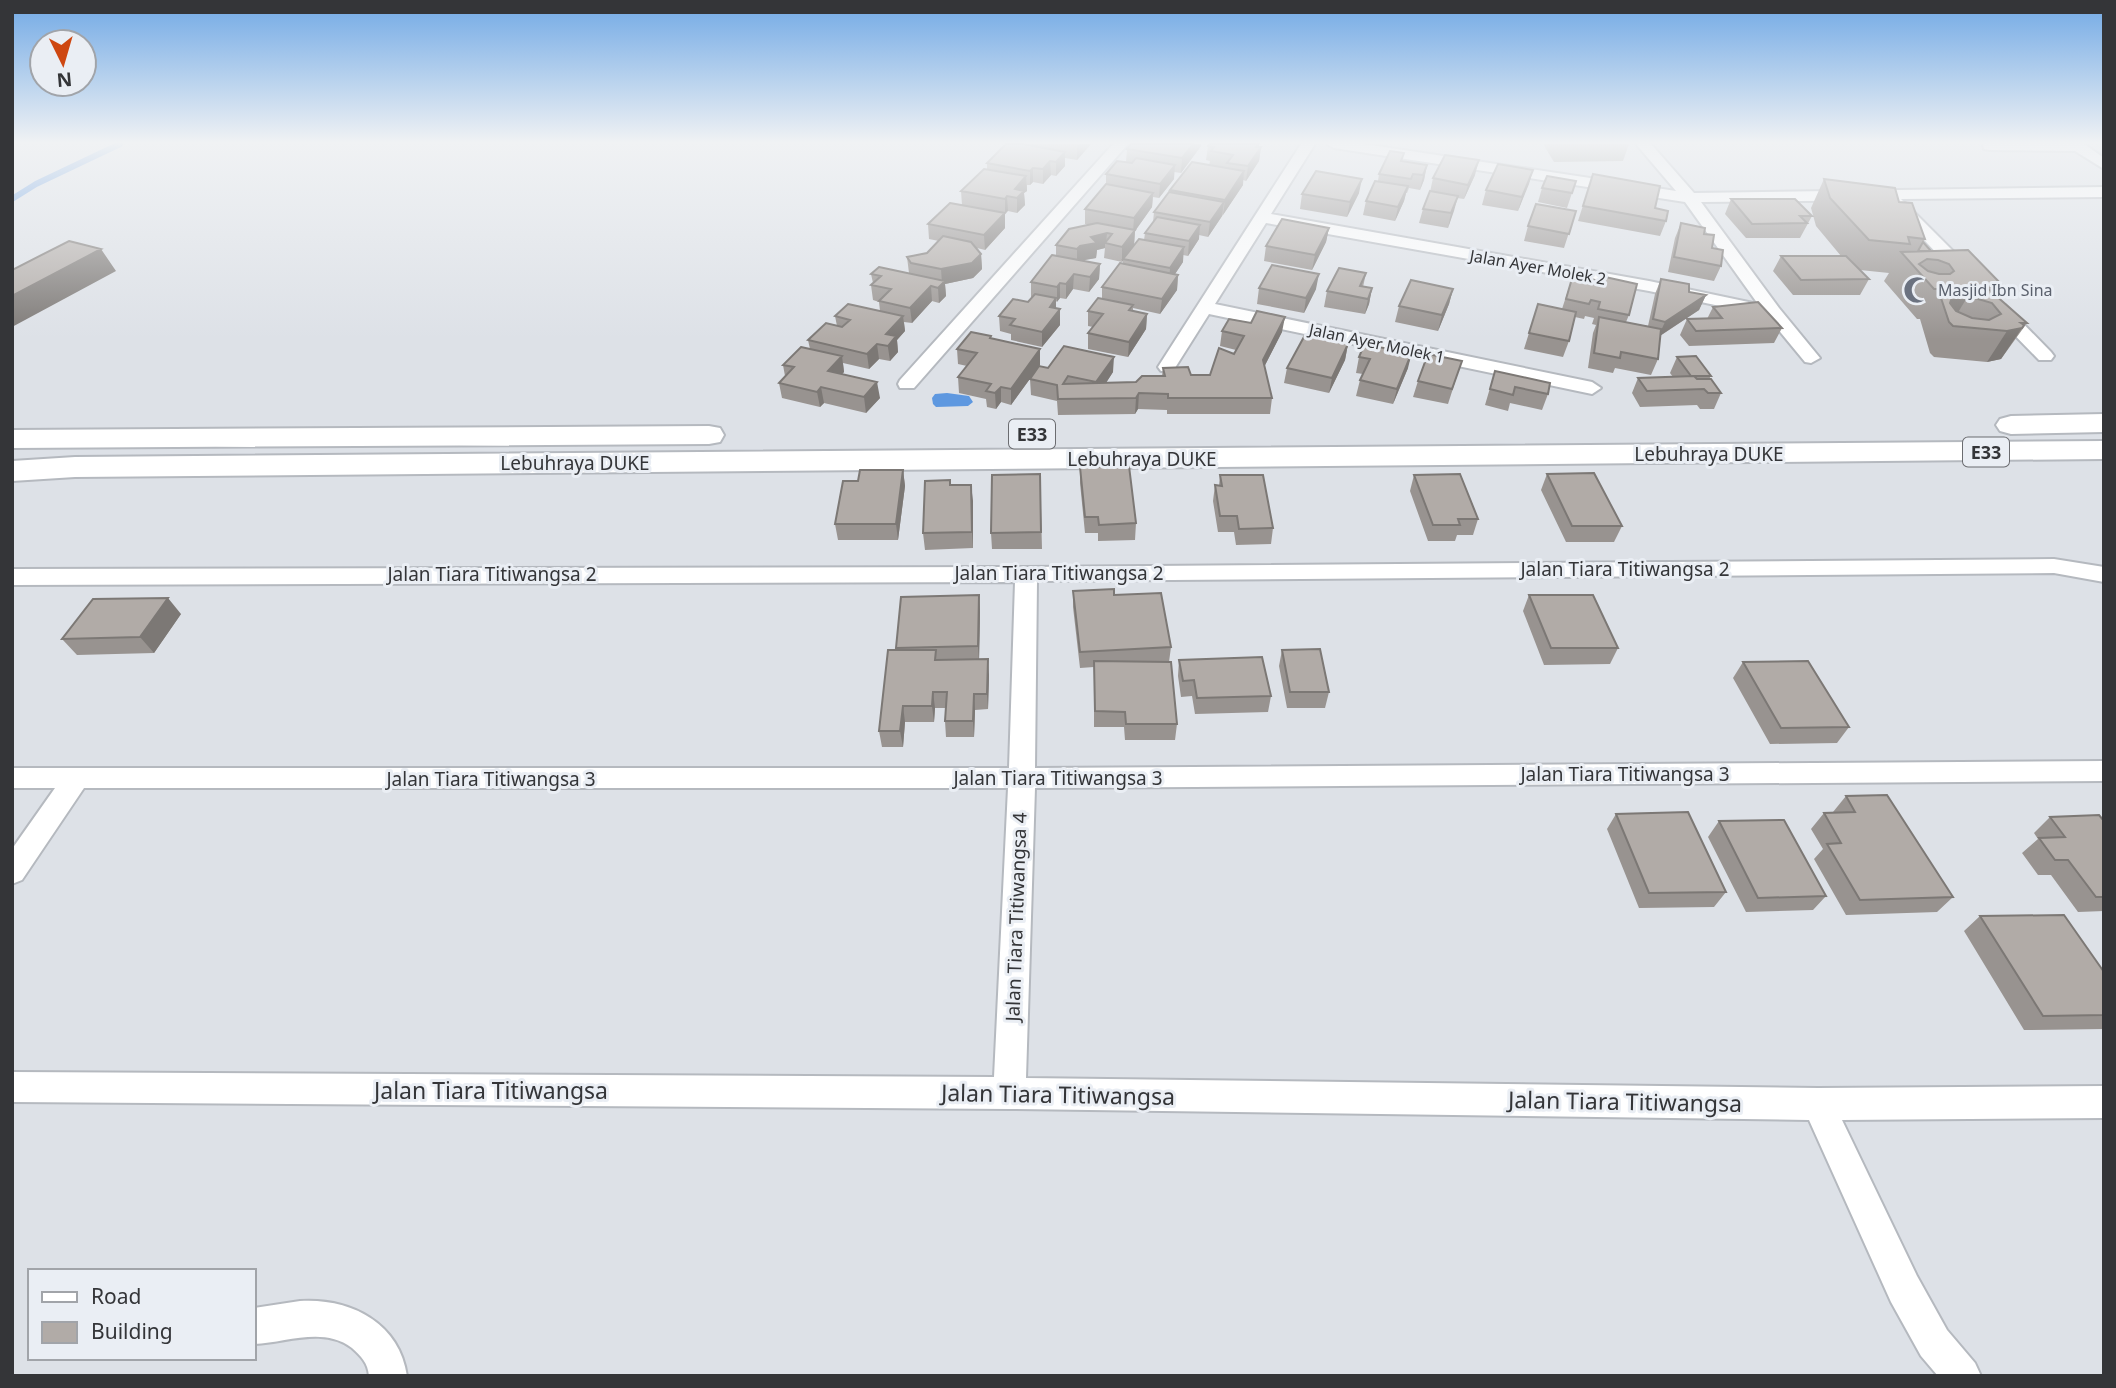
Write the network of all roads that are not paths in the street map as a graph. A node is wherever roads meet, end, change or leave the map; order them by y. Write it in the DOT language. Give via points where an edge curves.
graph roads {
  1 [pos="1063,209"];
  2 [pos="1266,209"];
  3 [pos="1698,209"];
  4 [pos="1903,209"];
  5 [pos="1261,217"];
  6 [pos="1203,307"];
  7 [pos="1773,312"];
  8 [pos="2045,356"];
  9 [pos="1811,358"];
  10 [pos="1167,367"];
  11 [pos="907,384"];
  12 [pos="1592,388"];
  13 [pos="2104,423"];
  14 [pos="12,439"];
  15 [pos="2097,451"];
  16 [pos="12,471"];
  17 [pos="1026,574"];
  18 [pos="2104,575"];
  19 [pos="12,577"];
  20 [pos="2104,771"];
  21 [pos="12,778"];
  22 [pos="1022,778"];
  23 [pos="76,779"];
  24 [pos="12,872"];
  25 [pos="12,1087"];
  26 [pos="1009,1093"];
  27 [pos="2104,1101"];
  28 [pos="1818,1104"];
  29 [pos="256,1326"];
  30 [pos="388,1376"];
  31 [pos="1962,1376"];
  1 -- 11 [label="street"];
  2 -- 5 [label="street"];
  3 -- 7 [label="street"];
  4 -- 8 [label="street"];
  5 -- 6 [label="street"];
  5 -- 7 [label="street, Jalan Ayer Molek 2"];
  6 -- 10 [label="street"];
  6 -- 12 [label="street, Jalan Ayer Molek 1"];
  7 -- 9 [label="street"];
  13 -- 14 [label="highway, Lebuhraya DUKE / E33" via="1813,430"];
  15 -- 16 [label="highway, Lebuhraya DUKE / E33"];
  17 -- 18 [label="street, Jalan Tiara Titiwangsa 2" via="2054,566"];
  17 -- 19 [label="street, Jalan Tiara Titiwangsa 2"];
  17 -- 22 [label="street, Jalan Tiara Titiwangsa 4"];
  20 -- 22 [label="street, Jalan Tiara Titiwangsa 3"];
  21 -- 23 [label="street, Jalan Tiara Titiwangsa 3"];
  22 -- 23 [label="street, Jalan Tiara Titiwangsa 3"];
  22 -- 26 [label="street, Jalan Tiara Titiwangsa 4"];
  23 -- 24 [label="street"];
  25 -- 26 [label="street, Jalan Tiara Titiwangsa"];
  26 -- 28 [label="street, Jalan Tiara Titiwangsa"];
  27 -- 28 [label="street, Jalan Tiara Titiwangsa"];
  28 -- 31 [label="street" via="1905,1289 1934,1343"];
  29 -- 30 [label="street" via="325,1318 356,1326 386,1356"];
}
